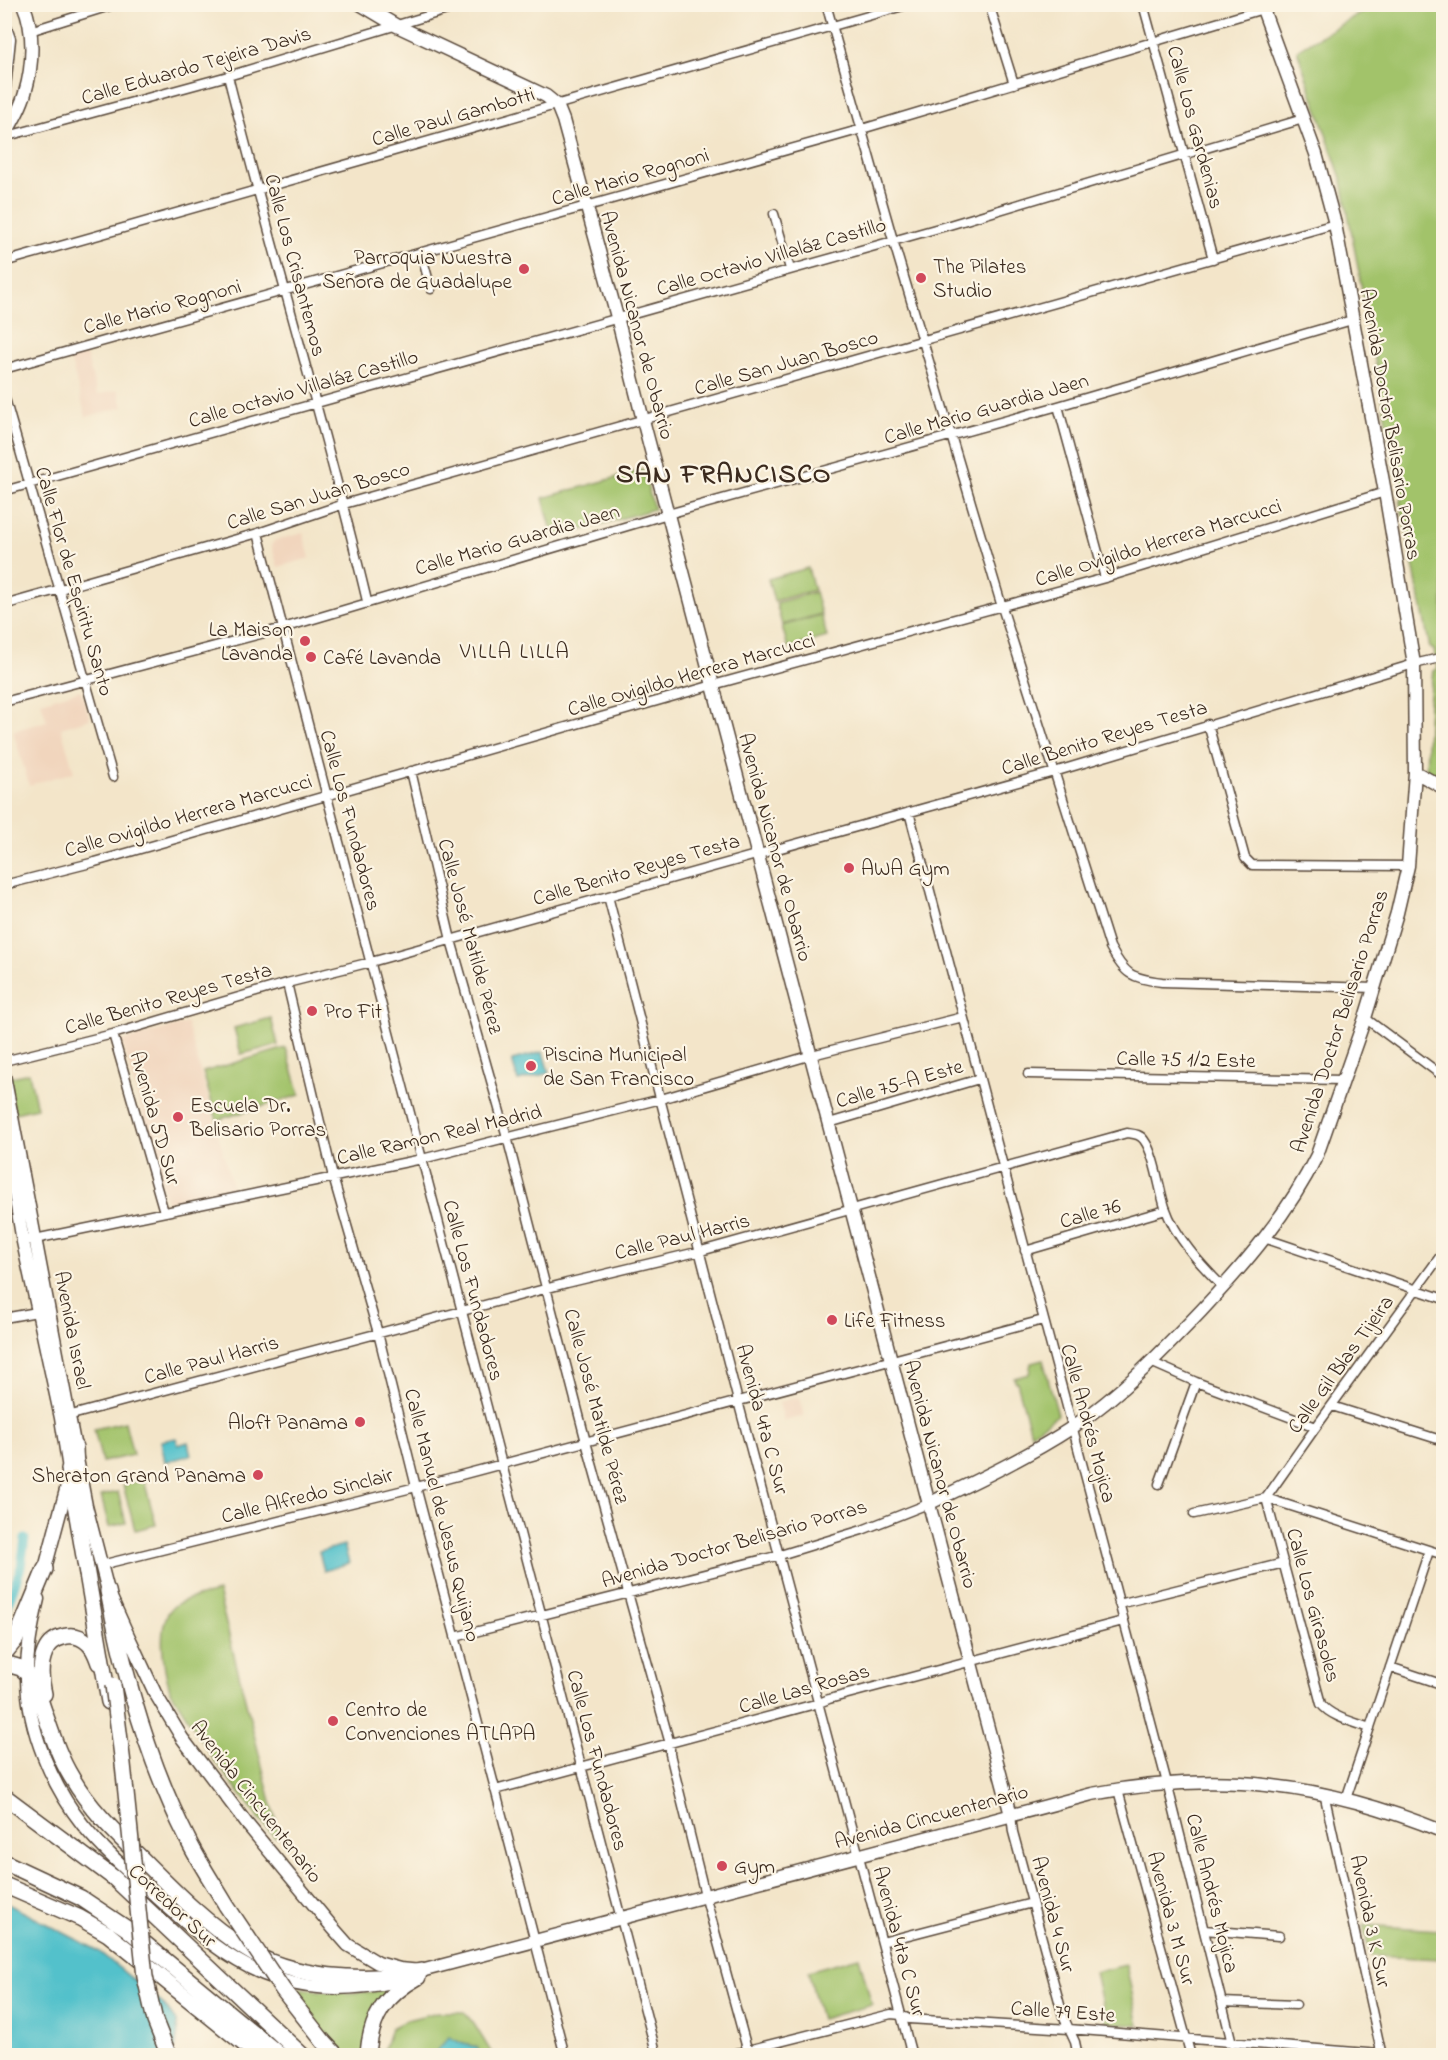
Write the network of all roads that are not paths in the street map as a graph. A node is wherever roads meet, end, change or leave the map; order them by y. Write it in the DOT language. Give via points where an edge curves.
graph roads {
  1 [pos="23,4"];
  2 [pos="116,4"];
  3 [pos="360,4"];
  4 [pos="467,4"];
  5 [pos="826,4"];
  6 [pos="910,4"];
  7 [pos="989,4"];
  8 [pos="1143,4"];
  9 [pos="1262,7"];
  10 [pos="4,25"];
  11 [pos="397,26"];
  12 [pos="831,26"];
  13 [pos="30,31"];
  14 [pos="1155,42"];
  15 [pos="228,76"];
  16 [pos="1014,84"];
  17 [pos="4,87"];
  18 [pos="557,105"];
  19 [pos="1304,119"];
  20 [pos="862,129"];
  21 [pos="4,137"];
  22 [pos="1186,155"];
  23 [pos="256,191"];
  24 [pos="587,207"];
  25 [pos="774,214"];
  26 [pos="1335,224"];
  27 [pos="893,240"];
  28 [pos="422,253"];
  29 [pos="1213,259"];
  30 [pos="4,262"];
  31 [pos="790,269"];
  32 [pos="431,290"];
  33 [pos="284,291"];
  34 [pos="617,317"];
  35 [pos="1352,320"];
  36 [pos="924,342"];
  37 [pos="4,369"];
  38 [pos="4,394"];
  39 [pos="315,403"];
  40 [pos="1058,406"];
  41 [pos="643,420"];
  42 [pos="952,436"];
  43 [pos="29,484"];
  44 [pos="4,491"];
  45 [pos="1385,492"];
  46 [pos="344,504"];
  47 [pos="668,514"];
  48 [pos="258,533"];
  49 [pos="1105,578"];
  50 [pos="60,590"];
  51 [pos="367,602"];
  52 [pos="4,605"];
  53 [pos="1002,606"];
  54 [pos="283,628"];
  55 [pos="1443,657"];
  56 [pos="1414,664"];
  57 [pos="85,680"];
  58 [pos="713,685"];
  59 [pos="4,702"];
  60 [pos="1208,724"];
  61 [pos="411,771"];
  62 [pos="1054,772"];
  63 [pos="1415,772"];
  64 [pos="113,777"];
  65 [pos="1443,788"];
  66 [pos="326,794"];
  67 [pos="909,812"];
  68 [pos="758,854"];
  69 [pos="1408,866"];
  70 [pos="4,885"];
  71 [pos="608,896"];
  72 [pos="452,940"];
  73 [pos="371,962"];
  74 [pos="287,983"];
  75 [pos="1375,988"];
  76 [pos="963,1017"];
  77 [pos="1365,1018"];
  78 [pos="113,1034"];
  79 [pos="812,1055"];
  80 [pos="4,1061"];
  81 [pos="1028,1074"];
  82 [pos="4,1075"];
  83 [pos="1443,1077"];
  84 [pos="979,1079"];
  85 [pos="1343,1080"];
  86 [pos="7,1099"];
  87 [pos="661,1099"];
  88 [pos="829,1123"];
  89 [pos="4,1127"];
  90 [pos="507,1137"];
  91 [pos="422,1159"];
  92 [pos="1003,1169"];
  93 [pos="333,1178"];
  94 [pos="852,1210"];
  95 [pos="1166,1210"];
  96 [pos="164,1212"];
  97 [pos="1264,1238"];
  98 [pos="29,1240"];
  99 [pos="701,1251"];
  100 [pos="1025,1251"];
  101 [pos="1443,1251"];
  102 [pos="1223,1287"];
  103 [pos="547,1289"];
  104 [pos="1415,1290"];
  105 [pos="1443,1299"];
  106 [pos="38,1312"];
  107 [pos="462,1313"];
  108 [pos="4,1318"];
  109 [pos="1043,1320"];
  110 [pos="378,1333"];
  111 [pos="890,1360"];
  112 [pos="1152,1363"];
  113 [pos="1196,1382"];
  114 [pos="738,1401"];
  115 [pos="1332,1406"];
  116 [pos="65,1417"];
  117 [pos="1072,1427"];
  118 [pos="1316,1427"];
  119 [pos="1443,1441"];
  120 [pos="586,1442"];
  121 [pos="75,1447"];
  122 [pos="501,1464"];
  123 [pos="69,1468"];
  124 [pos="1159,1484"];
  125 [pos="416,1487"];
  126 [pos="1266,1498"];
  127 [pos="928,1504"];
  128 [pos="1194,1514"];
  129 [pos="1430,1551"];
  130 [pos="780,1555"];
  131 [pos="1443,1556"];
  132 [pos="1284,1563"];
  133 [pos="101,1564"];
  134 [pos="45,1569"];
  135 [pos="108,1591"];
  136 [pos="630,1593"];
  137 [pos="1119,1604"];
  138 [pos="542,1616"];
  139 [pos="1123,1621"];
  140 [pos="455,1637"];
  141 [pos="4,1654"];
  142 [pos="970,1662"];
  143 [pos="4,1663"];
  144 [pos="1390,1667"];
  145 [pos="27,1672"];
  146 [pos="110,1684"];
  147 [pos="1443,1685"];
  148 [pos="819,1703"];
  149 [pos="1370,1728"];
  150 [pos="670,1744"];
  151 [pos="60,1755"];
  152 [pos="582,1767"];
  153 [pos="1167,1783"];
  154 [pos="495,1790"];
  155 [pos="1118,1790"];
  156 [pos="1324,1793"];
  157 [pos="4,1796"];
  158 [pos="1346,1799"];
  159 [pos="1011,1815"];
  160 [pos="1443,1832"];
  161 [pos="859,1855"];
  162 [pos="4,1862"];
  163 [pos="4,1885"];
  164 [pos="705,1895"];
  165 [pos="1032,1903"];
  166 [pos="621,1918"];
  167 [pos="1204,1930"];
  168 [pos="1279,1936"];
  169 [pos="534,1942"];
  170 [pos="882,1942"];
  171 [pos="424,1972"];
  172 [pos="1222,2002"];
  173 [pos="1296,2005"];
  174 [pos="901,2015"];
  175 [pos="1069,2029"];
  176 [pos="1187,2040"];
  177 [pos="1232,2043"];
  178 [pos="749,2053"];
  179 [pos="160,2055"];
  180 [pos="169,2055"];
  181 [pos="259,2055"];
  182 [pos="281,2055"];
  183 [pos="303,2055"];
  184 [pos="337,2055"];
  185 [pos="368,2055"];
  186 [pos="565,2055"];
  187 [pos="657,2055"];
  188 [pos="724,2055"];
  189 [pos="912,2055"];
  190 [pos="1078,2055"];
  191 [pos="1191,2055"];
  192 [pos="1382,2055"];
  193 [pos="1404,2055"];
  1 -- 13 [label="main road"];
  2 -- 13 [label="street"];
  3 -- 11 [label="main road"];
  4 -- 11 [label="street, Calle Eduardo Tejeira Davis"];
  5 -- 12 [label="street"];
  6 -- 12 [label="street, Calle Paul Gambotti"];
  7 -- 16 [label="street"];
  8 -- 14 [label="street, Calle Los Gardenias"];
  9 -- 14 [label="street, Calle Mario Rognoni"];
  9 -- 19 [label="main road, Avenida Doctor Belisario Porras"];
  10 -- 17 [label="main road" via="9,39"];
  11 -- 15 [label="street, Calle Eduardo Tejeira Davis"];
  11 -- 18 [label="main road" via="546,96"];
  12 -- 18 [label="street, Calle Paul Gambotti"];
  12 -- 20 [label="street"];
  13 -- 21 [label="main road" via="32,57 25,95"];
  14 -- 16 [label="street, Calle Mario Rognoni"];
  14 -- 22 [label="street, Calle Los Gardenias"];
  15 -- 21 [label="street, Calle Eduardo Tejeira Davis"];
  15 -- 23 [label="street, Calle Los Crisantemos"];
  16 -- 20 [label="street, Calle Mario Rognoni"];
  18 -- 23 [label="street, Calle Paul Gambotti"];
  18 -- 24 [label="main road, Avenida Nicanor de Obarrio"];
  19 -- 22 [label="street, Calle Octavio Villaláz Castillo"];
  19 -- 26 [label="main road, Avenida Doctor Belisario Porras"];
  20 -- 24 [label="street, Calle Mario Rognoni"];
  20 -- 27 [label="street"];
  22 -- 27 [label="street, Calle Octavio Villaláz Castillo"];
  22 -- 29 [label="street, Calle Los Gardenias"];
  23 -- 30 [label="street, Calle Paul Gambotti"];
  23 -- 33 [label="street, Calle Los Crisantemos"];
  24 -- 28 [label="street, Calle Mario Rognoni"];
  24 -- 34 [label="main road, Avenida Nicanor de Obarrio"];
  25 -- 31 [label="street"];
  26 -- 29 [label="street, Calle San Juan Bosco"];
  26 -- 35 [label="main road, Avenida Doctor Belisario Porras"];
  27 -- 31 [label="street, Calle Octavio Villaláz Castillo"];
  27 -- 36 [label="street"];
  28 -- 32 [label="street"];
  28 -- 33 [label="street, Calle Mario Rognoni"];
  29 -- 36 [label="street, Calle San Juan Bosco"];
  31 -- 34 [label="street, Calle Octavio Villaláz Castillo"];
  33 -- 37 [label="street, Calle Mario Rognoni"];
  33 -- 39 [label="street, Calle Los Crisantemos"];
  34 -- 39 [label="street, Calle Octavio Villaláz Castillo"];
  34 -- 41 [label="main road, Avenida Nicanor de Obarrio"];
  35 -- 40 [label="street, Calle Mario Guardia Jaen"];
  35 -- 45 [label="main road, Avenida Doctor Belisario Porras"];
  36 -- 41 [label="street, Calle San Juan Bosco"];
  36 -- 42 [label="street"];
  38 -- 43 [label="street, Calle Flor de Espiritu Santo"];
  39 -- 43 [label="street, Calle Octavio Villaláz Castillo"];
  39 -- 46 [label="street, Calle Los Crisantemos"];
  40 -- 42 [label="street, Calle Mario Guardia Jaen"];
  40 -- 49 [label="street"];
  41 -- 46 [label="street, Calle San Juan Bosco"];
  41 -- 47 [label="main road, Avenida Nicanor de Obarrio"];
  42 -- 47 [label="street, Calle Mario Guardia Jaen"];
  42 -- 53 [label="street"];
  43 -- 44 [label="street, Calle Octavio Villaláz Castillo"];
  43 -- 50 [label="street, Calle Flor de Espiritu Santo"];
  45 -- 49 [label="street, Calle Ovigildo Herrera Marcucci"];
  45 -- 56 [label="main road, Avenida Doctor Belisario Porras"];
  46 -- 48 [label="street, Calle San Juan Bosco"];
  46 -- 51 [label="street, Calle Los Crisantemos"];
  47 -- 51 [label="street, Calle Mario Guardia Jaen"];
  47 -- 58 [label="main road, Avenida Nicanor de Obarrio"];
  48 -- 50 [label="street, Calle San Juan Bosco"];
  48 -- 54 [label="street, Calle Los Fundadores"];
  49 -- 53 [label="street, Calle Ovigildo Herrera Marcucci"];
  50 -- 52 [label="street, Calle San Juan Bosco"];
  50 -- 57 [label="street, Calle Flor de Espiritu Santo"];
  51 -- 54 [label="street, Calle Mario Guardia Jaen"];
  53 -- 58 [label="street, Calle Ovigildo Herrera Marcucci"];
  53 -- 62 [label="street"];
  54 -- 57 [label="street, Calle Mario Guardia Jaen"];
  54 -- 66 [label="street, Calle Los Fundadores"];
  55 -- 56 [label="street, Calle Benito Reyes Testa"];
  56 -- 60 [label="street, Calle Benito Reyes Testa"];
  56 -- 63 [label="main road, Avenida Doctor Belisario Porras"];
  57 -- 59 [label="street, Calle Mario Guardia Jaen"];
  57 -- 64 [label="street, Calle Flor de Espiritu Santo"];
  58 -- 61 [label="street, Calle Ovigildo Herrera Marcucci"];
  58 -- 68 [label="main road, Avenida Nicanor de Obarrio"];
  60 -- 62 [label="street, Calle Benito Reyes Testa"];
  60 -- 69 [label="street" via="1245,858 1252,866"];
  61 -- 66 [label="street, Calle Ovigildo Herrera Marcucci"];
  61 -- 72 [label="street, Calle José Matilde Pérez"];
  62 -- 67 [label="street, Calle Benito Reyes Testa"];
  62 -- 75 [label="street" via="1110,947 1121,968 1139,979 1162,982"];
  63 -- 65 [label="main road"];
  63 -- 69 [label="main road, Avenida Doctor Belisario Porras"];
  66 -- 70 [label="street, Calle Ovigildo Herrera Marcucci"];
  66 -- 73 [label="street, Calle Los Fundadores"];
  67 -- 68 [label="street, Calle Benito Reyes Testa"];
  67 -- 76 [label="street, Calle Andrés Mojica"];
  68 -- 71 [label="street, Calle Benito Reyes Testa"];
  68 -- 79 [label="main road, Avenida Nicanor de Obarrio"];
  69 -- 75 [label="main road, Avenida Doctor Belisario Porras"];
  71 -- 72 [label="street, Calle Benito Reyes Testa"];
  71 -- 87 [label="street, Avenida 4ta C Sur"];
  72 -- 73 [label="street, Calle Benito Reyes Testa"];
  72 -- 90 [label="street, Calle José Matilde Pérez"];
  73 -- 74 [label="street, Calle Benito Reyes Testa"];
  73 -- 91 [label="street, Calle Los Fundadores"];
  74 -- 78 [label="street, Calle Benito Reyes Testa"];
  74 -- 93 [label="street, Calle Manuel de Jesus Quijano"];
  75 -- 77 [label="main road, Avenida Doctor Belisario Porras"];
  76 -- 79 [label="street, Calle Ramon Real Madrid"];
  76 -- 84 [label="street, Calle Andrés Mojica"];
  77 -- 83 [label="street"];
  77 -- 85 [label="main road, Avenida Doctor Belisario Porras"];
  78 -- 80 [label="street, Calle Benito Reyes Testa"];
  78 -- 96 [label="street, Avenida 5D Sur"];
  79 -- 87 [label="street, Calle Ramon Real Madrid"];
  79 -- 88 [label="main road, Avenida Nicanor de Obarrio"];
  81 -- 85 [label="street, Calle 75 1/2 Este"];
  82 -- 86 [label="main road, Avenida Israel"];
  84 -- 88 [label="street, Calle 75-A Este"];
  84 -- 92 [label="street, Calle Andrés Mojica"];
  85 -- 97 [label="main road, Avenida Doctor Belisario Porras" via="1306,1178"];
  86 -- 98 [label="main road, Avenida Israel"];
  87 -- 90 [label="street, Calle Ramon Real Madrid"];
  87 -- 99 [label="street, Avenida 4ta C Sur"];
  88 -- 94 [label="main road, Avenida Nicanor de Obarrio"];
  89 -- 98 [label="main road, Avenida Israel"];
  90 -- 91 [label="street, Calle Ramon Real Madrid"];
  90 -- 103 [label="street, Calle José Matilde Pérez"];
  91 -- 93 [label="street, Calle Ramon Real Madrid"];
  91 -- 107 [label="street, Calle Los Fundadores"];
  92 -- 94 [label="street, Calle Paul Harris"];
  92 -- 95 [label="street, Calle Paul Harris" via="1127,1133 1138,1134 1152,1161"];
  92 -- 100 [label="street, Calle Andrés Mojica"];
  93 -- 96 [label="street, Calle Ramon Real Madrid"];
  93 -- 110 [label="street, Calle Manuel de Jesus Quijano"];
  94 -- 99 [label="street, Calle Paul Harris"];
  94 -- 111 [label="main road, Avenida Nicanor de Obarrio"];
  95 -- 100 [label="street, Calle 76"];
  95 -- 102 [label="street, Calle Paul Harris" via="1186,1246"];
  96 -- 98 [label="street, Calle Ramon Real Madrid"];
  97 -- 102 [label="main road, Avenida Doctor Belisario Porras"];
  97 -- 104 [label="street"];
  98 -- 106 [label="main road, Avenida Israel"];
  98 -- 116 [label="main road, Avenida Israel"];
  99 -- 103 [label="street, Calle Paul Harris"];
  99 -- 114 [label="street, Avenida 4ta C Sur"];
  100 -- 109 [label="street, Calle Andrés Mojica"];
  101 -- 104 [label="street, Calle Gil Blas Tijeira"];
  102 -- 112 [label="main road, Avenida Doctor Belisario Porras"];
  103 -- 107 [label="street, Calle Paul Harris"];
  103 -- 120 [label="street, Calle José Matilde Pérez"];
  104 -- 105 [label="street"];
  104 -- 115 [label="street, Calle Gil Blas Tijeira"];
  106 -- 108 [label="street"];
  106 -- 116 [label="main road, Avenida Israel"];
  107 -- 110 [label="street, Calle Paul Harris"];
  107 -- 122 [label="street, Calle Los Fundadores"];
  109 -- 111 [label="street, Calle Alfredo Sinclair"];
  109 -- 117 [label="street, Calle Andrés Mojica"];
  110 -- 116 [label="street, Calle Paul Harris"];
  110 -- 125 [label="street, Calle Manuel de Jesus Quijano"];
  111 -- 114 [label="street, Calle Alfredo Sinclair"];
  111 -- 127 [label="main road, Avenida Nicanor de Obarrio"];
  112 -- 113 [label="street"];
  112 -- 117 [label="main road, Avenida Doctor Belisario Porras"];
  113 -- 118 [label="street"];
  113 -- 124 [label="street"];
  114 -- 120 [label="street, Calle Alfredo Sinclair"];
  114 -- 130 [label="street, Avenida 4ta C Sur"];
  115 -- 118 [label="street, Calle Gil Blas Tijeira"];
  115 -- 119 [label="street"];
  116 -- 121 [label="main road, Avenida Israel"];
  116 -- 123 [label="main road, Avenida Cincuentenario"];
  117 -- 127 [label="main road, Avenida Doctor Belisario Porras" via="1002,1468"];
  117 -- 137 [label="street, Calle Andrés Mojica"];
  118 -- 126 [label="street, Calle Gil Blas Tijeira"];
  120 -- 122 [label="street, Calle Alfredo Sinclair"];
  120 -- 136 [label="street, Calle José Matilde Pérez"];
  121 -- 133 [label="main road, Avenida Israel"];
  121 -- 146 [label="highway" via="80,1507 106,1637"];
  122 -- 125 [label="street, Calle Alfredo Sinclair"];
  122 -- 138 [label="street, Calle Los Fundadores"];
  123 -- 134 [label="main road, Avenida Cincuentenario"];
  123 -- 146 [label="highway"];
  125 -- 133 [label="street, Calle Alfredo Sinclair"];
  125 -- 140 [label="street, Calle Manuel de Jesus Quijano"];
  126 -- 128 [label="street"];
  126 -- 129 [label="street"];
  126 -- 132 [label="street, Calle Los Girasoles"];
  127 -- 130 [label="street, Avenida Doctor Belisario Porras" via="862,1530"];
  127 -- 142 [label="main road, Avenida Nicanor de Obarrio"];
  129 -- 131 [label="street"];
  129 -- 144 [label="street"];
  130 -- 136 [label="street, Avenida Doctor Belisario Porras"];
  130 -- 148 [label="street, Avenida 4ta C Sur"];
  132 -- 137 [label="street"];
  132 -- 149 [label="street, Calle Los Girasoles" via="1321,1704 1332,1713"];
  133 -- 135 [label="main road, Avenida Israel"];
  134 -- 141 [label="highway" via="20,1630"];
  134 -- 145 [label="main road, Avenida Cincuentenario"];
  135 -- 171 [label="main road, Avenida Cincuentenario" via="155,1693 182,1738 247,1824 348,1945 378,1963"];
  135 -- 184 [label="highway, bridge" via="127,1678 150,1751 187,1838 283,1990"];
  136 -- 138 [label="street, Avenida Doctor Belisario Porras"];
  136 -- 150 [label="street, Calle José Matilde Pérez"];
  137 -- 139 [label="street, Calle Andrés Mojica"];
  138 -- 140 [label="street, Avenida Doctor Belisario Porras"];
  138 -- 152 [label="street, Calle Los Fundadores"];
  139 -- 142 [label="street, Calle Las Rosas"];
  139 -- 153 [label="street, Calle Andrés Mojica"];
  140 -- 154 [label="street, Calle Manuel de Jesus Quijano"];
  142 -- 148 [label="street, Calle Las Rosas"];
  142 -- 159 [label="main road, Avenida Nicanor de Obarrio"];
  143 -- 145 [label="highway"];
  144 -- 147 [label="street"];
  144 -- 149 [label="street"];
  145 -- 151 [label="highway"];
  145 -- 171 [label="main road, Avenida Cincuentenario" via="35,1727 66,1802 105,1849 215,1948 272,1978 330,1989 362,1987"];
  146 -- 151 [label="highway" via="95,1651 85,1640 64,1636 47,1648 41,1663 41,1680"];
  146 -- 179 [label="highway" via="138,1987"];
  146 -- 180 [label="highway, bridge" via="123,1764 145,1977 155,2021"];
  148 -- 150 [label="street, Calle Las Rosas"];
  148 -- 161 [label="street, Avenida 4ta C Sur"];
  149 -- 158 [label="street"];
  150 -- 152 [label="street, Calle Las Rosas"];
  150 -- 164 [label="street, Calle José Matilde Pérez"];
  151 -- 171 [label="highway" via="81,1792 106,1823 174,1890 245,1949 272,1962 328,1975 377,1978"];
  152 -- 154 [label="street, Calle Las Rosas"];
  152 -- 166 [label="street, Calle Los Fundadores"];
  153 -- 155 [label="main road, Avenida Cincuentenario"];
  153 -- 156 [label="main road, Avenida Cincuentenario" via="1233,1782"];
  153 -- 167 [label="street, Calle Andrés Mojica"];
  154 -- 169 [label="street, Calle Manuel de Jesus Quijano"];
  155 -- 159 [label="main road, Avenida Cincuentenario"];
  155 -- 176 [label="street, Avenida 3 M Sur"];
  156 -- 158 [label="main road, Avenida Cincuentenario"];
  156 -- 192 [label="street, Avenida 3 K Sur"];
  157 -- 183 [label="highway, Corredor Sur" via="114,1878"];
  158 -- 160 [label="main road, Avenida Cincuentenario"];
  159 -- 161 [label="main road, Avenida Cincuentenario"];
  159 -- 165 [label="street, Avenida 4 Sur"];
  161 -- 164 [label="main road, Avenida Cincuentenario"];
  161 -- 170 [label="street, Avenida 4ta C Sur"];
  162 -- 182 [label="highway, Corredor Sur" via="81,1898 126,1928"];
  163 -- 181 [label="highway" via="108,1934"];
  164 -- 166 [label="main road, Avenida Cincuentenario"];
  164 -- 178 [label="street, Calle José Matilde Pérez"];
  165 -- 170 [label="street"];
  165 -- 175 [label="street, Avenida 4 Sur"];
  166 -- 169 [label="main road, Avenida Cincuentenario"];
  166 -- 187 [label="street, Calle Los Fundadores"];
  167 -- 168 [label="street"];
  167 -- 172 [label="street, Calle Andrés Mojica"];
  169 -- 171 [label="main road, Avenida Cincuentenario"];
  169 -- 186 [label="street, Calle Manuel de Jesus Quijano"];
  170 -- 174 [label="street, Avenida 4ta C Sur"];
  171 -- 185 [label="highway" via="396,1990 377,2015 369,2036"];
  172 -- 173 [label="street"];
  172 -- 177 [label="street, Calle Andrés Mojica"];
  174 -- 175 [label="street, Calle 79 Este" via="909,2019"];
  174 -- 178 [label="street, Calle 79 Este" via="891,2014"];
  174 -- 189 [label="street, Avenida 4ta C Sur"];
  175 -- 176 [label="street, Calle 79 Este"];
  175 -- 190 [label="street, Avenida 4 Sur"];
  176 -- 177 [label="street, Calle 79 Este"];
  176 -- 191 [label="street, Avenida 3 M Sur"];
  177 -- 192 [label="street, Calle 79 Este"];
  178 -- 188 [label="street, Calle 79 Este"];
  192 -- 193 [label="street, Calle 79 Este"];
}
